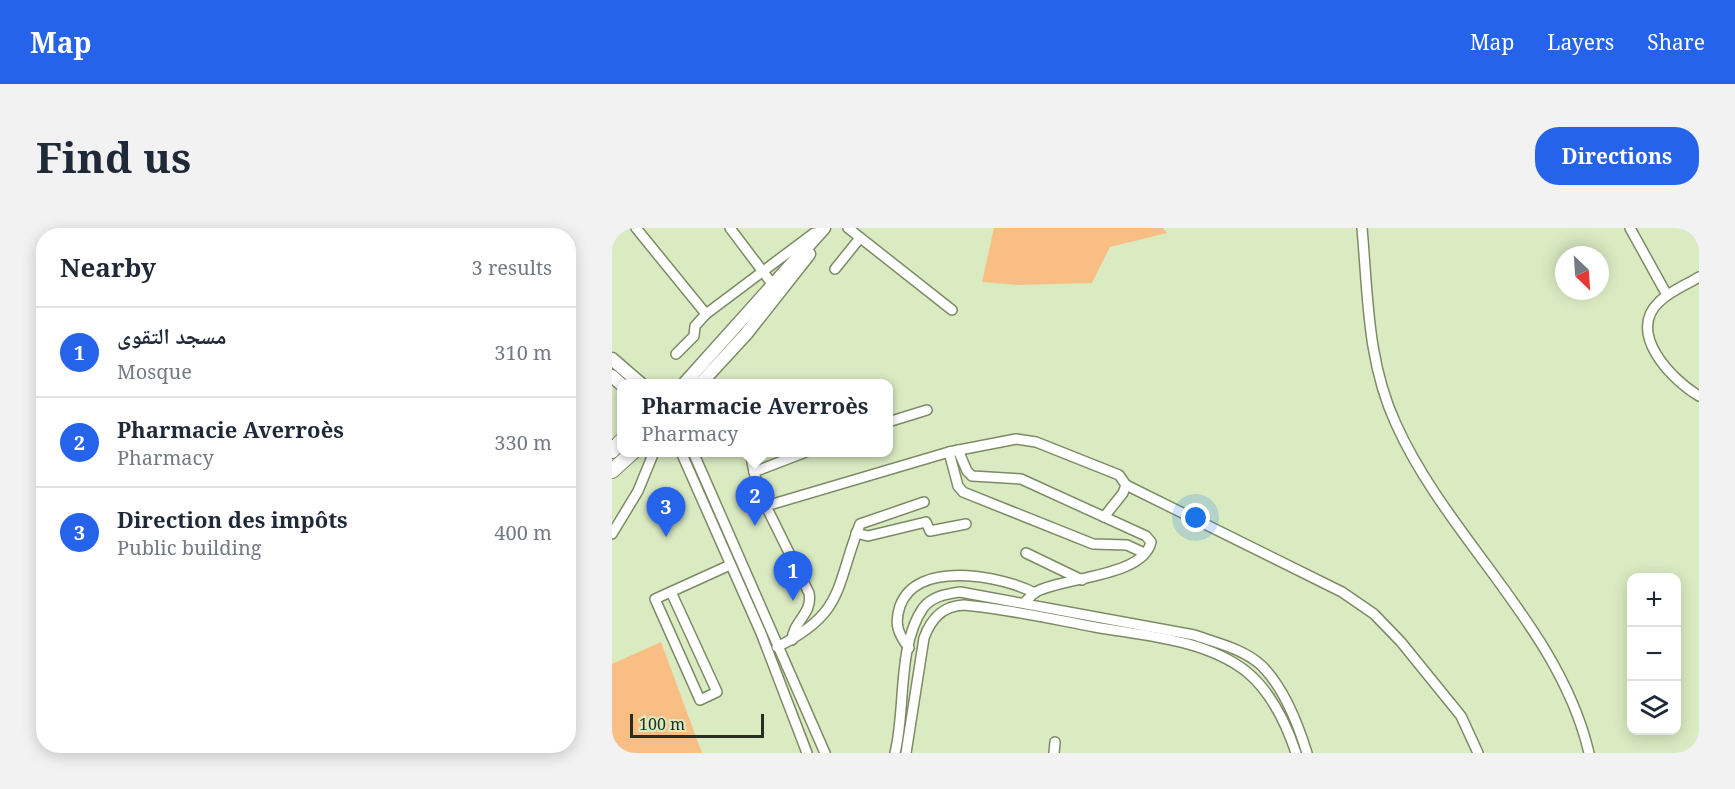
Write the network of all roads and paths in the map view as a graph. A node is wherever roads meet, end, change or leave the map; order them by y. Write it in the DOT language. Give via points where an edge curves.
graph roads {
  1 [pos="636,228"];
  2 [pos="730,228"];
  3 [pos="824,228"];
  4 [pos="848,228"];
  5 [pos="1362,228"];
  6 [pos="1630,228"];
  7 [pos="860,238"];
  8 [pos="834,269"];
  9 [pos="762,272"];
  10 [pos="1699,277"];
  11 [pos="776,289"];
  12 [pos="1667,295"];
  13 [pos="952,310"];
  14 [pos="706,314"];
  15 [pos="676,354"];
  16 [pos="612,359"];
  17 [pos="635,379"];
  18 [pos="689,379"];
  19 [pos="704,379"];
  20 [pos="1699,396"];
  21 [pos="927,410"];
  22 [pos="893,420"];
  23 [pos="953,451"];
  24 [pos="628,457"];
  25 [pos="652,457"];
  26 [pos="683,457"];
  27 [pos="695,457"];
  28 [pos="751,457"];
  29 [pos="795,457"];
  30 [pos="612,471"];
  31 [pos="754,472"];
  32 [pos="1126,485"];
  33 [pos="924,502"];
  34 [pos="766,506"];
  35 [pos="1104,517"];
  36 [pos="966,524"];
  37 [pos="856,533"];
  38 [pos="612,534"];
  39 [pos="1026,553"];
  40 [pos="1144,553"];
  41 [pos="730,565"];
  42 [pos="1082,580"];
  43 [pos="671,592"];
  44 [pos="1035,593"];
  45 [pos="1024,603"];
  46 [pos="792,640"];
  47 [pos="777,647"];
  48 [pos="909,648"];
  49 [pos="1055,742"];
  50 [pos="807,753"];
  51 [pos="825,753"];
  52 [pos="895,753"];
  53 [pos="906,753"];
  54 [pos="1054,753"];
  55 [pos="1296,753"];
  56 [pos="1307,753"];
  57 [pos="1478,753"];
  58 [pos="1589,753"];
  1 -- 14 [label="street"];
  2 -- 9 [label="street"];
  3 -- 9 [label="street"];
  3 -- 11 [label="main road"];
  4 -- 7 [label="street"];
  5 -- 58 [label="street" via="1372,354 1396,425 1418,466 1532,631 1564,687"];
  6 -- 12 [label="street"];
  7 -- 8 [label="street"];
  7 -- 13 [label="street"];
  9 -- 11 [label="street"];
  9 -- 14 [label="street"];
  10 -- 12 [label="street"];
  11 -- 18 [label="main road"];
  11 -- 19 [label="main road"];
  12 -- 20 [label="street" via="1651,313 1648,334 1654,352 1669,373"];
  14 -- 15 [label="street" via="695,326 694,336"];
  16 -- 17 [label="main road"];
  21 -- 22 [label="street"];
  23 -- 32 [label="street" via="1016,439 1036,442 1107,469 1119,475"];
  23 -- 34 [label="street"];
  23 -- 35 [label="street" via="972,476 1021,479"];
  23 -- 40 [label="street" via="958,486 963,492 1093,544 1127,545"];
  24 -- 30 [label="highway"];
  25 -- 38 [label="street" via="638,491"];
  26 -- 41 [label="street"];
  27 -- 47 [label="street"];
  28 -- 31 [label="street"];
  29 -- 31 [label="street"];
  31 -- 34 [label="street"];
  32 -- 35 [label="street"];
  32 -- 57 [label="street" via="1333,587 1374,614 1461,716"];
  33 -- 37 [label="street" via="860,525"];
  34 -- 46 [label="street" via="809,593 808,610 796,626"];
  35 -- 40 [label="street" via="1146,536 1150,542"];
  36 -- 37 [label="street" via="930,531 926,522 868,536"];
  37 -- 46 [label="street" via="831,607 819,622"];
  39 -- 42 [label="street"];
  40 -- 42 [label="street" via="1128,565"];
  41 -- 43 [label="street"];
  41 -- 50 [label="street"];
  42 -- 44 [label="street"];
  43 -- 43 [label="street" via="656,600 700,700 717,692"];
  44 -- 45 [label="street"];
  44 -- 48 [label="street" via="996,577 951,575 925,583 910,591 897,617 898,633"];
  45 -- 48 [label="street" via="960,592 935,598 923,608"];
  45 -- 56 [label="street" via="1194,635 1245,654 1262,666 1282,694"];
  46 -- 47 [label="street"];
  47 -- 51 [label="street"];
  48 -- 52 [label="street"];
  49 -- 54 [label="street"];
  53 -- 55 [label="street" via="929,625 943,610 964,605 1181,642 1223,658 1247,672 1266,692 1284,721"];
}
